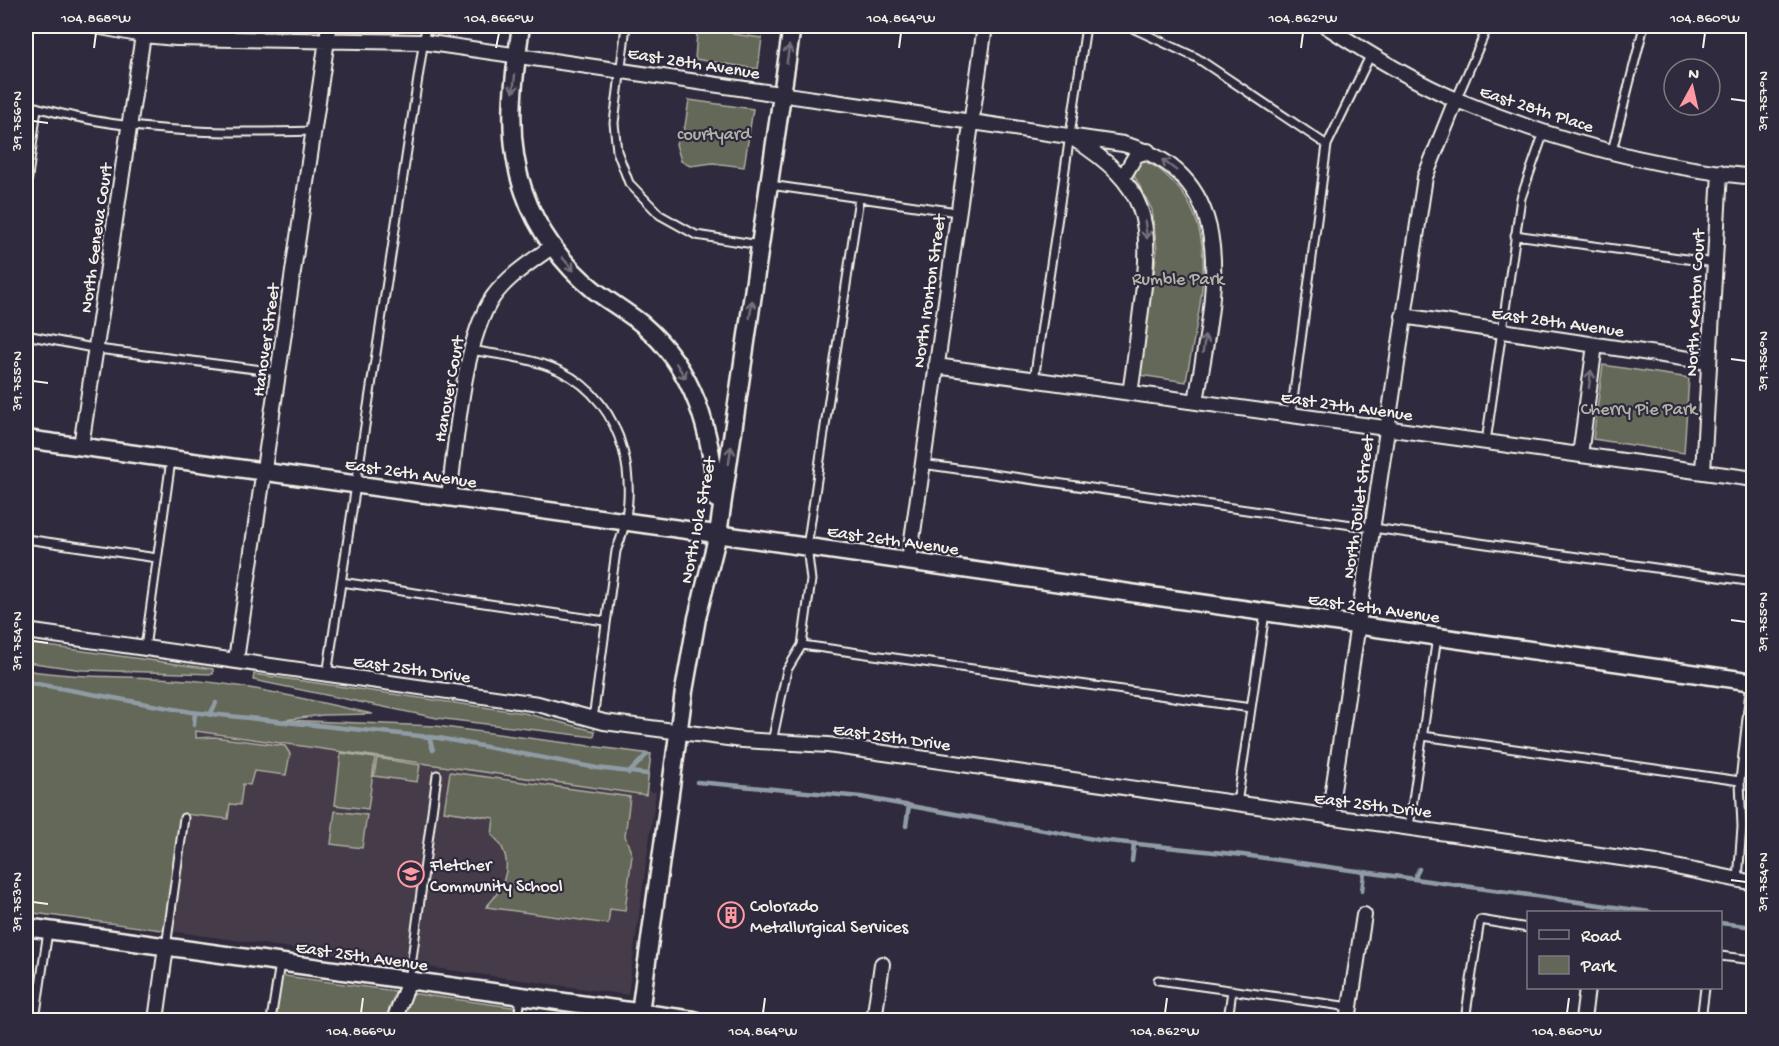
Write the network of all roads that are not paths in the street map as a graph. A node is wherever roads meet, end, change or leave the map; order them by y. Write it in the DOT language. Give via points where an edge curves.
graph roads {
  1 [pos="96,26"];
  2 [pos="426,26"];
  3 [pos="521,26"];
  4 [pos="626,26"];
  5 [pos="792,26"];
  6 [pos="949,26"];
  7 [pos="1086,26"];
  8 [pos="1128,26"];
  9 [pos="1329,26"];
  10 [pos="1488,26"];
  11 [pos="1644,26"];
  12 [pos="984,28"];
  13 [pos="328,32"];
  14 [pos="143,35"];
  15 [pos="423,42"];
  16 [pos="517,54"];
  17 [pos="1371,54"];
  18 [pos="619,69"];
  19 [pos="782,93"];
  20 [pos="1456,100"];
  21 [pos="26,104"];
  22 [pos="37,108"];
  23 [pos="970,121"];
  24 [pos="129,126"];
  25 [pos="314,131"];
  26 [pos="1544,132"];
  27 [pos="1070,136"];
  28 [pos="1327,145"];
  29 [pos="1148,151"];
  30 [pos="1612,151"];
  31 [pos="1720,172"];
  32 [pos="1123,177"];
  33 [pos="1754,177"];
  34 [pos="769,185"];
  35 [pos="26,192"];
  36 [pos="858,198"];
  37 [pos="957,212"];
  38 [pos="1515,235"];
  39 [pos="760,245"];
  40 [pos="553,246"];
  41 [pos="1715,263"];
  42 [pos="1402,316"];
  43 [pos="1503,331"];
  44 [pos="26,335"];
  45 [pos="1594,345"];
  46 [pos="98,349"];
  47 [pos="470,350"];
  48 [pos="1709,362"];
  49 [pos="936,366"];
  50 [pos="278,372"];
  51 [pos="1034,380"];
  52 [pos="1130,393"];
  53 [pos="1196,402"];
  54 [pos="1291,415"];
  55 [pos="1386,428"];
  56 [pos="26,439"];
  57 [pos="1486,442"];
  58 [pos="81,446"];
  59 [pos="1580,455"];
  60 [pos="171,459"];
  61 [pos="922,464"];
  62 [pos="264,471"];
  63 [pos="1702,472"];
  64 [pos="1754,479"];
  65 [pos="354,484"];
  66 [pos="449,498"];
  67 [pos="624,520"];
  68 [pos="1372,527"];
  69 [pos="718,534"];
  70 [pos="26,539"];
  71 [pos="807,547"];
  72 [pos="157,558"];
  73 [pos="909,561"];
  74 [pos="341,582"];
  75 [pos="1754,582"];
  76 [pos="1265,611"];
  77 [pos="605,621"];
  78 [pos="1358,624"];
  79 [pos="26,631"];
  80 [pos="1437,636"];
  81 [pos="802,645"];
  82 [pos="145,648"];
  83 [pos="236,660"];
  84 [pos="327,675"];
  85 [pos="1752,682"];
  86 [pos="1251,708"];
  87 [pos="593,719"];
  88 [pos="678,732"];
  89 [pos="1423,736"];
  90 [pos="772,742"];
  91 [pos="437,775"];
  92 [pos="1740,781"];
  93 [pos="1237,804"];
  94 [pos="1329,817"];
  95 [pos="184,818"];
  96 [pos="1409,827"];
  97 [pos="1738,880"];
  98 [pos="1754,883"];
  99 [pos="1364,915"];
  100 [pos="26,927"];
  101 [pos="1527,928"];
  102 [pos="48,930"];
  103 [pos="166,947"];
  104 [pos="1722,956"];
  105 [pos="1754,960"];
  106 [pos="280,963"];
  107 [pos="882,964"];
  108 [pos="1158,980"];
  109 [pos="409,981"];
  110 [pos="1587,989"];
  111 [pos="1705,989"];
  112 [pos="1232,990"];
  113 [pos="521,996"];
  114 [pos="1349,1014"];
  115 [pos="639,1017"];
  116 [pos="35,1020"];
  117 [pos="156,1020"];
  118 [pos="272,1020"];
  119 [pos="394,1020"];
  120 [pos="518,1020"];
  121 [pos="694,1020"];
  122 [pos="874,1020"];
  123 [pos="1228,1020"];
  124 [pos="1465,1020"];
  125 [pos="1582,1020"];
  126 [pos="1701,1020"];
  1 -- 14 [label="street, East 28th Avenue"];
  2 -- 15 [label="lane"];
  3 -- 16 [label="street"];
  4 -- 18 [label="lane"];
  19 -- 5 [label="street, North Iola Street, one-way"];
  6 -- 12 [label="lane"];
  7 -- 27 [label="lane"];
  8 -- 28 [label="lane" via="1197,58"];
  9 -- 17 [label="street, East 28th Place"];
  10 -- 20 [label="lane"];
  11 -- 30 [label="lane"];
  12 -- 23 [label="street, North Ironton Street"];
  13 -- 14 [label="street, East 28th Avenue" via="211,39"];
  13 -- 15 [label="street, East 28th Avenue"];
  13 -- 25 [label="street, Hanover Street"];
  14 -- 24 [label="street, North Geneva Court"];
  15 -- 16 [label="street, East 28th Avenue"];
  15 -- 65 [label="lane"];
  16 -- 18 [label="street, East 28th Avenue"];
  16 -- 40 [label="street, one-way" via="512,106 516,162 536,220"];
  17 -- 20 [label="street, East 28th Place"];
  17 -- 28 [label="lane"];
  18 -- 19 [label="street, East 28th Avenue"];
  18 -- 39 [label="lane" via="614,123 617,151 629,183 660,214 696,235"];
  19 -- 23 [label="street, East 28th Avenue"];
  19 -- 34 [label="street, North Iola Street"];
  20 -- 26 [label="street, East 28th Place"];
  20 -- 42 [label="street, North Joliet Street" via="1425,177"];
  21 -- 22 [label="lane"];
  22 -- 24 [label="lane"];
  22 -- 35 [label="lane"];
  23 -- 27 [label="street, East 28th Avenue"];
  23 -- 37 [label="street, North Ironton Street"];
  24 -- 25 [label="lane"];
  24 -- 46 [label="street, North Geneva Court"];
  25 -- 50 [label="street, Hanover Street"];
  26 -- 30 [label="street, East 28th Place"];
  26 -- 38 [label="lane" via="1521,198"];
  27 -- 29 [label="street, East 28th Avenue"];
  27 -- 32 [label="street, East 28th Avenue" via="1103,157"];
  27 -- 51 [label="lane"];
  28 -- 54 [label="lane"];
  29 -- 32 [label="street" via="1136,155"];
  53 -- 29 [label="street, one-way" via="1212,283 1211,232 1193,187 1171,165"];
  30 -- 31 [label="street, East 28th Place"];
  31 -- 33 [label="street, East 28th Place"];
  31 -- 41 [label="street, North Kenton Court"];
  32 -- 52 [label="street, East 28th Avenue, one-way" via="1144,219 1148,261"];
  34 -- 36 [label="lane"];
  34 -- 39 [label="street, North Iola Street"];
  36 -- 37 [label="lane"];
  36 -- 71 [label="lane"];
  37 -- 49 [label="street, North Ironton Street"];
  38 -- 41 [label="lane"];
  38 -- 43 [label="lane"];
  69 -- 39 [label="street, North Iola Street, one-way"];
  40 -- 47 [label="street, Hanover Court" via="494,294 481,315"];
  40 -- 69 [label="street, one-way" via="595,290 644,325 683,372 706,428 714,468"];
  41 -- 48 [label="street, North Kenton Court"];
  42 -- 43 [label="street, East 28th Avenue"];
  42 -- 55 [label="street, North Joliet Street"];
  43 -- 45 [label="street, East 28th Avenue"];
  43 -- 57 [label="lane"];
  44 -- 46 [label="lane"];
  45 -- 48 [label="street, East 28th Avenue"];
  59 -- 45 [label="street, one-way"];
  46 -- 50 [label="lane"];
  46 -- 58 [label="street, North Geneva Court"];
  47 -- 66 [label="street, Hanover Court"];
  47 -- 67 [label="lane" via="561,371 590,393 615,423 626,457"];
  48 -- 63 [label="street, North Kenton Court"];
  49 -- 51 [label="street, East 27th Avenue"];
  49 -- 61 [label="street, North Ironton Street"];
  50 -- 62 [label="street, Hanover Street"];
  51 -- 52 [label="street, East 27th Avenue"];
  52 -- 53 [label="street, East 27th Avenue"];
  53 -- 54 [label="street, East 27th Avenue"];
  54 -- 55 [label="street, East 27th Avenue"];
  55 -- 57 [label="street, East 27th Avenue"];
  55 -- 68 [label="street, North Joliet Street"];
  56 -- 58 [label="street, East 26th Avenue"];
  57 -- 59 [label="street, East 27th Avenue"];
  58 -- 60 [label="street, East 26th Avenue"];
  59 -- 63 [label="street, East 27th Avenue"];
  60 -- 62 [label="street, East 26th Avenue"];
  60 -- 72 [label="lane"];
  61 -- 68 [label="lane"];
  61 -- 73 [label="street, North Ironton Street"];
  62 -- 65 [label="street, East 26th Avenue"];
  62 -- 83 [label="street, Hanover Street"];
  63 -- 64 [label="street, East 27th Avenue"];
  65 -- 66 [label="street, East 26th Avenue"];
  65 -- 74 [label="lane"];
  66 -- 67 [label="street, East 26th Avenue"];
  67 -- 69 [label="street, East 26th Avenue"];
  67 -- 77 [label="lane" via="615,551"];
  68 -- 75 [label="lane"];
  68 -- 78 [label="street, North Joliet Street"];
  69 -- 71 [label="street, East 26th Avenue"];
  69 -- 88 [label="street, North Iola Street" via="694,631"];
  70 -- 72 [label="lane"];
  71 -- 73 [label="street, East 26th Avenue"];
  71 -- 81 [label="lane" via="811,580"];
  72 -- 82 [label="lane"];
  73 -- 76 [label="street, East 26th Avenue"];
  74 -- 77 [label="lane"];
  74 -- 84 [label="lane"];
  76 -- 78 [label="street, East 26th Avenue"];
  76 -- 86 [label="lane"];
  77 -- 87 [label="lane"];
  78 -- 80 [label="street, East 26th Avenue"];
  78 -- 94 [label="street, North Joliet Street"];
  79 -- 82 [label="street, East 25th Drive"];
  80 -- 85 [label="street, East 26th Avenue"];
  80 -- 89 [label="lane"];
  81 -- 86 [label="lane"];
  81 -- 90 [label="lane" via="787,670"];
  82 -- 83 [label="street, East 25th Drive"];
  83 -- 84 [label="street, East 25th Drive"];
  84 -- 87 [label="street, East 25th Drive" via="538,704"];
  85 -- 92 [label="lane"];
  86 -- 93 [label="lane"];
  87 -- 88 [label="street, East 25th Drive"];
  88 -- 90 [label="street, East 25th Drive"];
  88 -- 115 [label="street, North Iola Street"];
  89 -- 92 [label="lane"];
  89 -- 96 [label="lane"];
  90 -- 93 [label="street, East 25th Drive" via="828,745"];
  91 -- 109 [label="lane"];
  92 -- 97 [label="lane"];
  93 -- 94 [label="street, East 25th Drive"];
  94 -- 96 [label="street, East 25th Drive"];
  95 -- 103 [label="lane"];
  96 -- 97 [label="street, East 25th Drive" via="1656,862"];
  97 -- 98 [label="street, East 25th Drive"];
  99 -- 114 [label="street"];
  100 -- 102 [label="street, East 25th Avenue"];
  101 -- 124 [label="lane" via="1479,920"];
  102 -- 103 [label="street, East 25th Avenue"];
  102 -- 116 [label="lane"];
  103 -- 106 [label="street, East 25th Avenue"];
  103 -- 117 [label="street"];
  104 -- 105 [label="lane"];
  106 -- 109 [label="street, East 25th Avenue"];
  106 -- 118 [label="lane"];
  107 -- 122 [label="street"];
  108 -- 112 [label="lane"];
  109 -- 113 [label="street, East 25th Avenue"];
  109 -- 119 [label="street"];
  110 -- 125 [label="street"];
  111 -- 126 [label="lane"];
  112 -- 114 [label="lane"];
  112 -- 123 [label="lane"];
  113 -- 115 [label="street, East 25th Avenue"];
  113 -- 120 [label="lane"];
  115 -- 121 [label="street, East 25th Avenue"];
}
